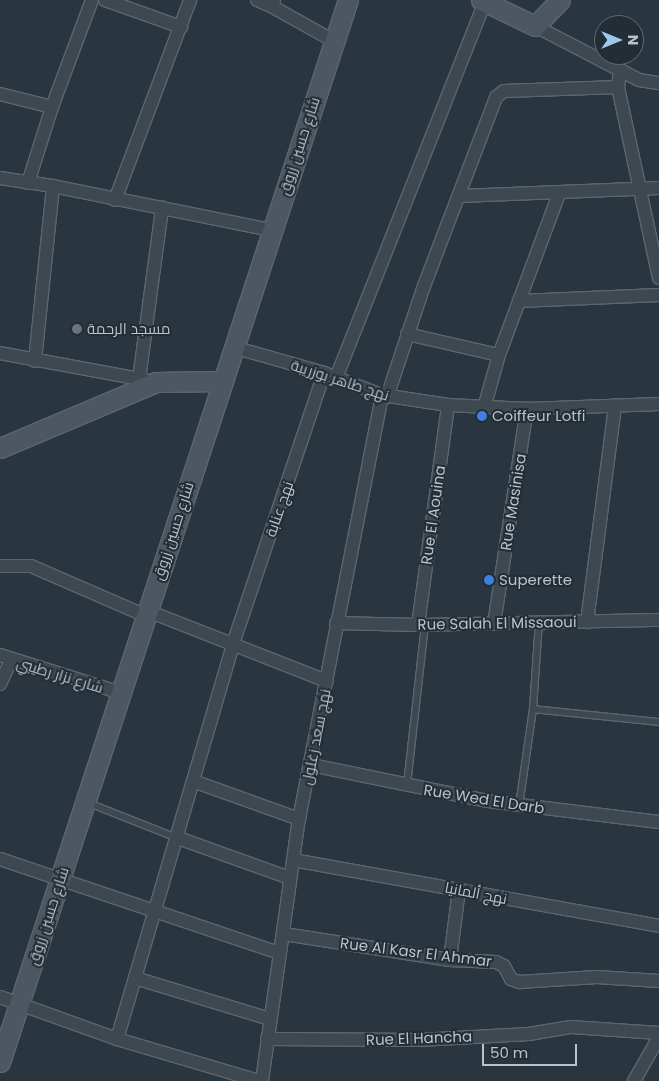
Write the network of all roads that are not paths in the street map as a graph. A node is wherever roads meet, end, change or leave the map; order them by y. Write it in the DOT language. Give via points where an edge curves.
graph roads {
  1 [pos="92,0"];
  2 [pos="104,0"];
  3 [pos="190,0"];
  4 [pos="257,0"];
  5 [pos="348,0"];
  6 [pos="560,0"];
  7 [pos="483,1"];
  8 [pos="272,3"];
  9 [pos="536,26"];
  10 [pos="181,27"];
  11 [pos="334,40"];
  12 [pos="620,69"];
  13 [pos="655,83"];
  14 [pos="618,86"];
  15 [pos="0,94"];
  16 [pos="52,107"];
  17 [pos="0,178"];
  18 [pos="28,183"];
  19 [pos="53,186"];
  20 [pos="659,188"];
  21 [pos="638,189"];
  22 [pos="559,194"];
  23 [pos="460,196"];
  24 [pos="115,200"];
  25 [pos="162,208"];
  26 [pos="271,230"];
  27 [pos="659,278"];
  28 [pos="659,295"];
  29 [pos="519,301"];
  30 [pos="408,334"];
  31 [pos="232,347"];
  32 [pos="0,353"];
  33 [pos="499,355"];
  34 [pos="35,361"];
  35 [pos="324,373"];
  36 [pos="336,378"];
  37 [pos="221,380"];
  38 [pos="148,381"];
  39 [pos="384,396"];
  40 [pos="659,404"];
  41 [pos="448,405"];
  42 [pos="615,406"];
  43 [pos="484,408"];
  44 [pos="527,409"];
  45 [pos="0,448"];
  46 [pos="0,566"];
  47 [pos="147,613"];
  48 [pos="659,620"];
  49 [pos="539,622"];
  50 [pos="587,622"];
  51 [pos="336,623"];
  52 [pos="494,624"];
  53 [pos="421,625"];
  54 [pos="233,644"];
  55 [pos="5,657"];
  56 [pos="326,682"];
  57 [pos="0,684"];
  58 [pos="121,694"];
  59 [pos="532,709"];
  60 [pos="659,722"];
  61 [pos="311,765"];
  62 [pos="193,781"];
  63 [pos="407,785"];
  64 [pos="84,801"];
  65 [pos="518,806"];
  66 [pos="299,819"];
  67 [pos="659,822"];
  68 [pos="178,838"];
  69 [pos="0,859"];
  70 [pos="293,860"];
  71 [pos="290,878"];
  72 [pos="59,881"];
  73 [pos="459,890"];
  74 [pos="154,913"];
  75 [pos="659,926"];
  76 [pos="284,934"];
  77 [pos="280,953"];
  78 [pos="450,960"];
  79 [pos="135,978"];
  80 [pos="659,981"];
  81 [pos="0,997"];
  82 [pos="19,1006"];
  83 [pos="270,1019"];
  84 [pos="659,1033"];
  85 [pos="659,1037"];
  86 [pos="117,1039"];
  87 [pos="267,1039"];
  88 [pos="0,1062"];
  89 [pos="260,1081"];
  90 [pos="634,1081"];
  1 -- 16 [label="street"];
  2 -- 10 [label="street"];
  3 -- 10 [label="street"];
  4 -- 8 [label="street"];
  5 -- 11 [label="street, شارع حسين زروق"];
  6 -- 9 [label="street"];
  7 -- 9 [label="street"];
  7 -- 36 [label="street"];
  8 -- 11 [label="street"];
  9 -- 12 [label="street"];
  10 -- 24 [label="street"];
  11 -- 26 [label="street, شارع حسين زروق"];
  12 -- 13 [label="street"];
  12 -- 14 [label="street"];
  14 -- 21 [label="street"];
  14 -- 23 [label="street, نهج سعد زغلول" via="499,93"];
  15 -- 16 [label="street"];
  16 -- 18 [label="street"];
  17 -- 18 [label="street"];
  18 -- 19 [label="street"];
  19 -- 24 [label="street"];
  19 -- 34 [label="street"];
  20 -- 21 [label="street"];
  21 -- 22 [label="street"];
  21 -- 27 [label="street"];
  22 -- 23 [label="street"];
  22 -- 29 [label="street"];
  23 -- 30 [label="street, نهج سعد زغلول"];
  24 -- 25 [label="street"];
  25 -- 26 [label="street"];
  25 -- 38 [label="street"];
  26 -- 31 [label="street, شارع حسين زروق"];
  28 -- 29 [label="street"];
  29 -- 33 [label="street"];
  30 -- 33 [label="street"];
  30 -- 39 [label="street, نهج سعد زغلول"];
  31 -- 35 [label="street, نهج طاهر بوزريبة"];
  31 -- 37 [label="street, شارع حسين زروق"];
  32 -- 34 [label="street"];
  33 -- 43 [label="street"];
  34 -- 38 [label="street"];
  35 -- 36 [label="street, نهج طاهر بوزريبة"];
  35 -- 54 [label="street, نهج عنابة"];
  36 -- 39 [label="street, نهج طاهر بوزريبة"];
  37 -- 38 [label="street"];
  37 -- 47 [label="street, شارع حسين زروق"];
  38 -- 45 [label="street"];
  39 -- 41 [label="street, نهج طاهر بوزريبة"];
  39 -- 51 [label="street, نهج سعد زغلول"];
  40 -- 42 [label="street, نهج طاهر بوزريبة"];
  41 -- 43 [label="street, نهج طاهر بوزريبة"];
  41 -- 53 [label="street, Rue El Aouina"];
  42 -- 44 [label="street, نهج طاهر بوزريبة"];
  42 -- 50 [label="street"];
  43 -- 44 [label="street, نهج طاهر بوزريبة"];
  44 -- 52 [label="street, Rue Masinisa"];
  46 -- 47 [label="street" via="31,566"];
  47 -- 54 [label="street"];
  47 -- 58 [label="street, شارع حسين زروق"];
  48 -- 50 [label="street, Rue Salah El Missaoui"];
  49 -- 50 [label="street, Rue Salah El Missaoui"];
  49 -- 52 [label="street, Rue Salah El Missaoui"];
  49 -- 59 [label="lane"];
  51 -- 53 [label="street, Rue Salah El Missaoui"];
  51 -- 56 [label="street, نهج سعد زغلول"];
  52 -- 53 [label="street, Rue Salah El Missaoui"];
  53 -- 63 [label="lane"];
  54 -- 56 [label="street"];
  54 -- 62 [label="street, نهج عنابة"];
  55 -- 57 [label="street"];
  55 -- 58 [label="street, شارع نزار رطيبي"];
  56 -- 61 [label="street, نهج سعد زغلول"];
  58 -- 64 [label="street, شارع حسين زروق"];
  59 -- 60 [label="lane"];
  59 -- 65 [label="lane"];
  61 -- 63 [label="street, Rue Wed El Darb"];
  61 -- 66 [label="street, نهج سعد زغلول"];
  62 -- 66 [label="street"];
  62 -- 68 [label="street, نهج عنابة"];
  63 -- 65 [label="street, Rue Wed El Darb"];
  64 -- 68 [label="lane"];
  64 -- 72 [label="street, شارع حسين زروق"];
  65 -- 67 [label="street, Rue Wed El Darb"];
  66 -- 70 [label="street, نهج سعد زغلول"];
  68 -- 71 [label="street"];
  68 -- 74 [label="street, نهج عنابة"];
  69 -- 72 [label="street"];
  70 -- 71 [label="street, نهج سعد زغلول"];
  70 -- 73 [label="street, نهج ألمانيا"];
  71 -- 76 [label="street, نهج سعد زغلول"];
  72 -- 74 [label="street"];
  72 -- 82 [label="street, شارع حسين زروق"];
  73 -- 75 [label="street, نهج ألمانيا"];
  73 -- 78 [label="street"];
  74 -- 77 [label="street"];
  74 -- 79 [label="street, نهج عنابة"];
  76 -- 77 [label="street, نهج سعد زغلول"];
  76 -- 78 [label="street, Rue Al Kasr El Ahmar"];
  77 -- 83 [label="street, نهج سعد زغلول"];
  78 -- 80 [label="street, Rue Al Kasr El Ahmar" via="500,963 511,979 519,982 596,977"];
  79 -- 83 [label="street"];
  79 -- 86 [label="street, نهج عنابة"];
  81 -- 82 [label="street"];
  82 -- 86 [label="street"];
  82 -- 88 [label="street, شارع حسين زروق"];
  83 -- 87 [label="street, نهج سعد زغلول"];
  84 -- 87 [label="street, Rue El Hancha" via="571,1026 529,1034 428,1039"];
  85 -- 90 [label="street"];
  86 -- 89 [label="street"];
  87 -- 89 [label="street, نهج سعد زغلول"];
}
